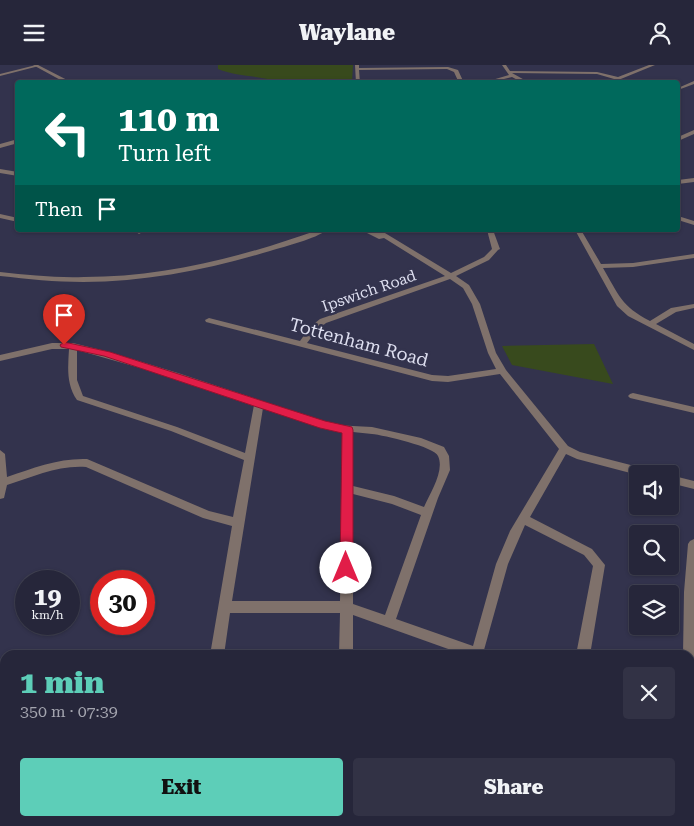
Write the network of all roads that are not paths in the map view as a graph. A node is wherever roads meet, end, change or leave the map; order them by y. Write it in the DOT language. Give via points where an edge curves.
graph roads {
  1 [pos="36,65"];
  2 [pos="504,65"];
  3 [pos="653,65"];
  4 [pos="357,67"];
  5 [pos="510,74"];
  6 [pos="0,75"];
  7 [pos="617,78"];
  8 [pos="65,80"];
  9 [pos="358,80"];
  10 [pos="460,80"];
  11 [pos="498,80"];
  12 [pos="522,80"];
  13 [pos="613,80"];
  14 [pos="694,82"];
  15 [pos="680,88"];
  16 [pos="692,134"];
  17 [pos="680,138"];
  18 [pos="15,142"];
  19 [pos="0,146"];
  20 [pos="0,171"];
  21 [pos="15,174"];
  22 [pos="694,180"];
  23 [pos="680,181"];
  24 [pos="0,216"];
  25 [pos="15,219"];
  26 [pos="680,219"];
  27 [pos="694,223"];
  28 [pos="318,232"];
  29 [pos="368,232"];
  30 [pos="378,232"];
  31 [pos="491,232"];
  32 [pos="579,232"];
  33 [pos="694,256"];
  34 [pos="420,257"];
  35 [pos="598,266"];
  36 [pos="0,274"];
  37 [pos="453,276"];
  38 [pos="694,306"];
  39 [pos="209,320"];
  40 [pos="650,324"];
  41 [pos="303,343"];
  42 [pos="73,346"];
  43 [pos="694,347"];
  44 [pos="0,359"];
  45 [pos="502,371"];
  46 [pos="633,396"];
  47 [pos="259,403"];
  48 [pos="694,411"];
  49 [pos="348,430"];
  50 [pos="564,449"];
  51 [pos="0,454"];
  52 [pos="249,459"];
  53 [pos="629,469"];
  54 [pos="679,481"];
  55 [pos="2,483"];
  56 [pos="694,485"];
  57 [pos="347,489"];
  58 [pos="0,495"];
  59 [pos="428,513"];
  60 [pos="523,519"];
  61 [pos="238,523"];
  62 [pos="694,544"];
  63 [pos="226,607"];
  64 [pos="346,607"];
  65 [pos="388,622"];
  66 [pos="218,650"];
  67 [pos="346,650"];
  68 [pos="468,650"];
  69 [pos="481,650"];
  70 [pos="584,650"];
  71 [pos="690,650"];
  1 -- 6 [label="street"];
  1 -- 8 [label="street"];
  2 -- 5 [label="street"];
  3 -- 7 [label="street"];
  4 -- 9 [label="street"];
  4 -- 10 [label="street" via="452,69"];
  5 -- 7 [label="street" via="597,73"];
  5 -- 11 [label="street"];
  5 -- 12 [label="street"];
  7 -- 13 [label="street"];
  14 -- 15 [label="street"];
  16 -- 17 [label="street"];
  18 -- 19 [label="street"];
  20 -- 21 [label="street"];
  22 -- 23 [label="street"];
  24 -- 25 [label="street"];
  26 -- 27 [label="street"];
  28 -- 36 [label="street" via="258,254 160,275 80,280"];
  29 -- 34 [label="street"];
  30 -- 34 [label="street"];
  31 -- 37 [label="street, Ipswich Road" via="495,252"];
  32 -- 35 [label="street"];
  33 -- 35 [label="street" via="633,265"];
  34 -- 37 [label="street"];
  35 -- 40 [label="street" via="620,304"];
  37 -- 41 [label="street, Ipswich Road" via="322,321"];
  37 -- 45 [label="street" via="472,296 492,353"];
  38 -- 40 [label="street" via="674,310"];
  39 -- 41 [label="street, Tottenham Road"];
  40 -- 43 [label="street"];
  41 -- 45 [label="street, Tottenham Road" via="440,379"];
  42 -- 44 [label="street" via="52,346"];
  42 -- 47 [label="street"];
  42 -- 52 [label="street" via="73,377 76,394 80,398 174,429"];
  45 -- 50 [label="street"];
  46 -- 48 [label="street"];
  47 -- 49 [label="street"];
  47 -- 52 [label="street"];
  49 -- 57 [label="street"];
  49 -- 59 [label="street" via="372,430 421,442 440,451 444,456 445,470"];
  50 -- 53 [label="street"];
  50 -- 60 [label="street"];
  51 -- 55 [label="street"];
  52 -- 61 [label="street"];
  54 -- 56 [label="street"];
  55 -- 58 [label="street"];
  55 -- 61 [label="street" via="60,465 87,463 207,515"];
  57 -- 59 [label="street" via="394,500"];
  57 -- 64 [label="street"];
  59 -- 65 [label="street"];
  60 -- 69 [label="street" via="502,564"];
  60 -- 70 [label="street" via="588,552 599,565"];
  61 -- 63 [label="street"];
  62 -- 71 [label="street"];
  63 -- 64 [label="street"];
  63 -- 66 [label="street"];
  64 -- 65 [label="street"];
  64 -- 67 [label="street"];
  65 -- 68 [label="street"];
}
